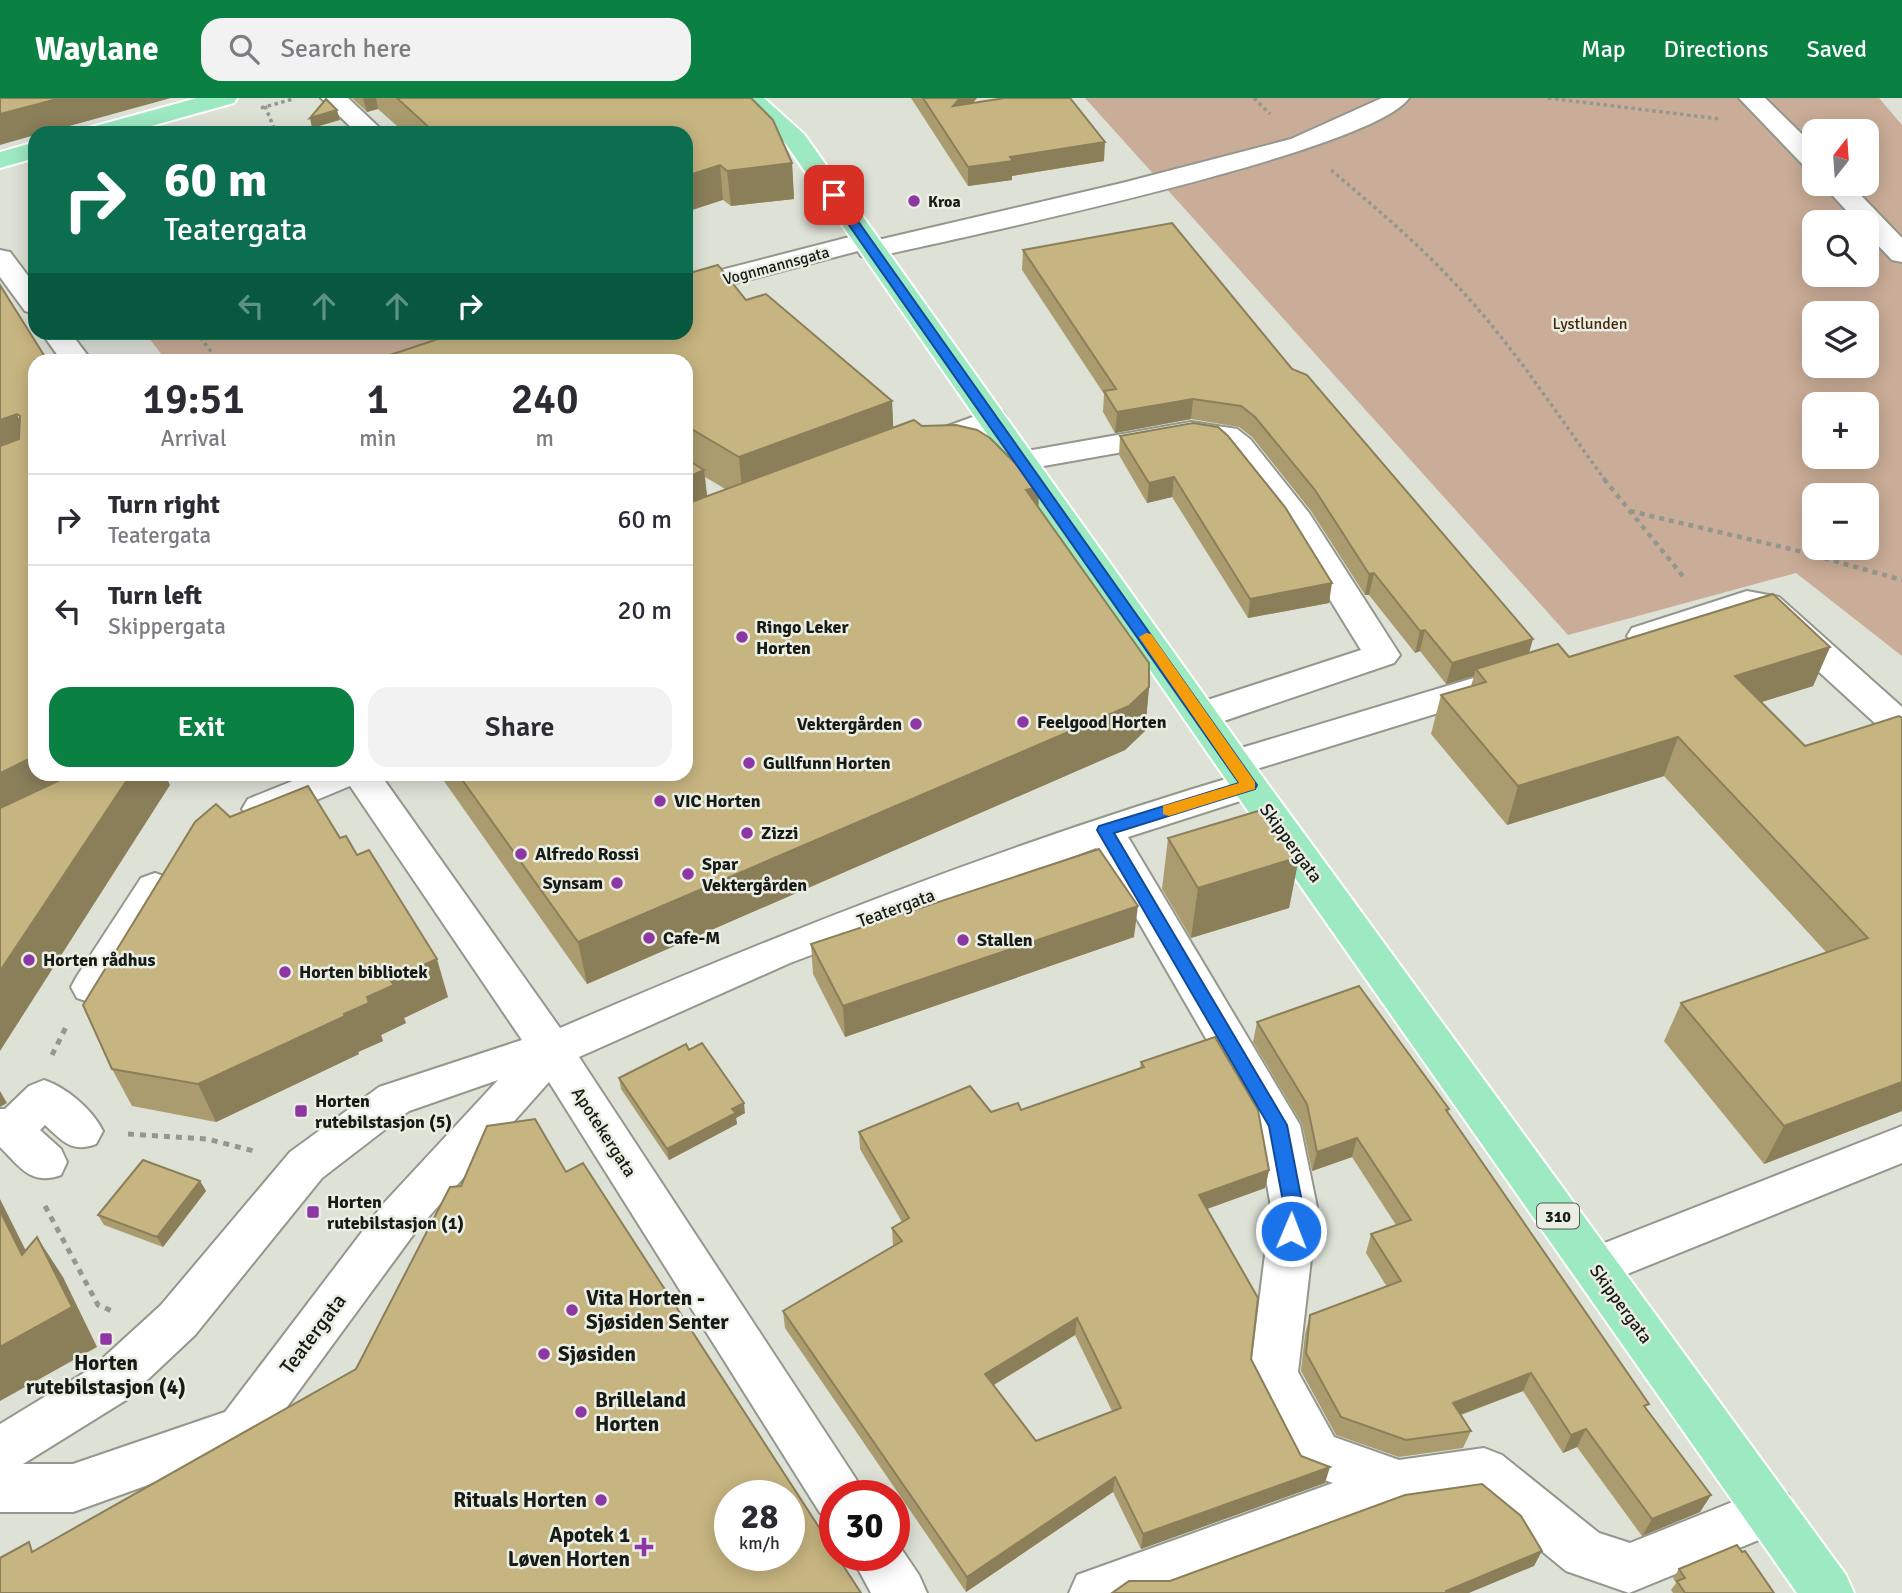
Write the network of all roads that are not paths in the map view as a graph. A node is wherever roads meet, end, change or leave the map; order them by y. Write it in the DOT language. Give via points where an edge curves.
graph roads {
  1 [pos="225,98"];
  2 [pos="333,98"];
  3 [pos="749,98"];
  4 [pos="1397,98"];
  5 [pos="1751,98"];
  6 [pos="123,126"];
  7 [pos="364,126"];
  8 [pos="1802,149"];
  9 [pos="28,152"];
  10 [pos="0,160"];
  11 [pos="1846,196"];
  12 [pos="868,245"];
  13 [pos="1902,254"];
  14 [pos="0,258"];
  15 [pos="693,286"];
  16 [pos="28,296"];
  17 [pos="992,419"];
  18 [pos="891,458"];
  19 [pos="1021,461"];
  20 [pos="1612,648"];
  21 [pos="1521,676"];
  22 [pos="1202,715"];
  23 [pos="1902,727"];
  24 [pos="1242,774"];
  25 [pos="327,781"];
  26 [pos="366,781"];
  27 [pos="225,824"];
  28 [pos="1105,830"];
  29 [pos="183,861"];
  30 [pos="92,987"];
  31 [pos="552,1050"];
  32 [pos="81,1131"];
  33 [pos="1902,1144"];
  34 [pos="45,1162"];
  35 [pos="1594,1267"];
  36 [pos="0,1451"];
  37 [pos="828,1480"];
  38 [pos="1399,1484"];
  39 [pos="0,1488"];
  40 [pos="1770,1511"];
  41 [pos="887,1571"];
  42 [pos="901,1593"];
  43 [pos="1095,1593"];
  44 [pos="1828,1593"];
  1 -- 6 [label="main road"];
  2 -- 7 [label="street"];
  3 -- 12 [label="main road, Skippergata / 310" via="795,139"];
  4 -- 12 [label="street, Vognmannsgata" via="1300,144 1127,190"];
  5 -- 8 [label="street"];
  9 -- 10 [label="main road"];
  11 -- 13 [label="street"];
  12 -- 15 [label="street, Vognmannsgata"];
  12 -- 17 [label="main road, Skippergata / 310"];
  14 -- 16 [label="street"];
  17 -- 18 [label="street"];
  17 -- 19 [label="main road, Skippergata / 310"];
  19 -- 22 [label="main road, Skippergata / 310"];
  19 -- 22 [label="street" via="1191,431 1226,436 1297,520 1382,655"];
  20 -- 23 [label="street" via="1747,602 1767,605"];
  21 -- 24 [label="street, Teatergata"];
  22 -- 24 [label="main road, Skippergata / 310"];
  24 -- 28 [label="street, Teatergata"];
  24 -- 35 [label="main road, Skippergata / 310"];
  25 -- 27 [label="street"];
  26 -- 31 [label="street, Apotekergata"];
  28 -- 31 [label="street, Teatergata" via="776,952"];
  28 -- 38 [label="street" via="1278,1125 1294,1207 1273,1374 1317,1454"];
  29 -- 30 [label="street" via="162,879"];
  31 -- 36 [label="street, Teatergata" via="500,1062 394,1099 306,1165 165,1332 108,1384"];
  31 -- 37 [label="street, Apotekergata"];
  31 -- 39 [label="street, Teatergata" via="400,1217 242,1429 73,1488"];
  32 -- 34 [label="street" via="44,1098 7,1128"];
  33 -- 35 [label="street"];
  35 -- 40 [label="main road, Skippergata / 310"];
  38 -- 40 [label="street" via="1484,1472 1584,1553 1630,1568"];
  38 -- 43 [label="street"];
  40 -- 44 [label="main road, Skippergata / 310"];
  41 -- 42 [label="street"];
}
